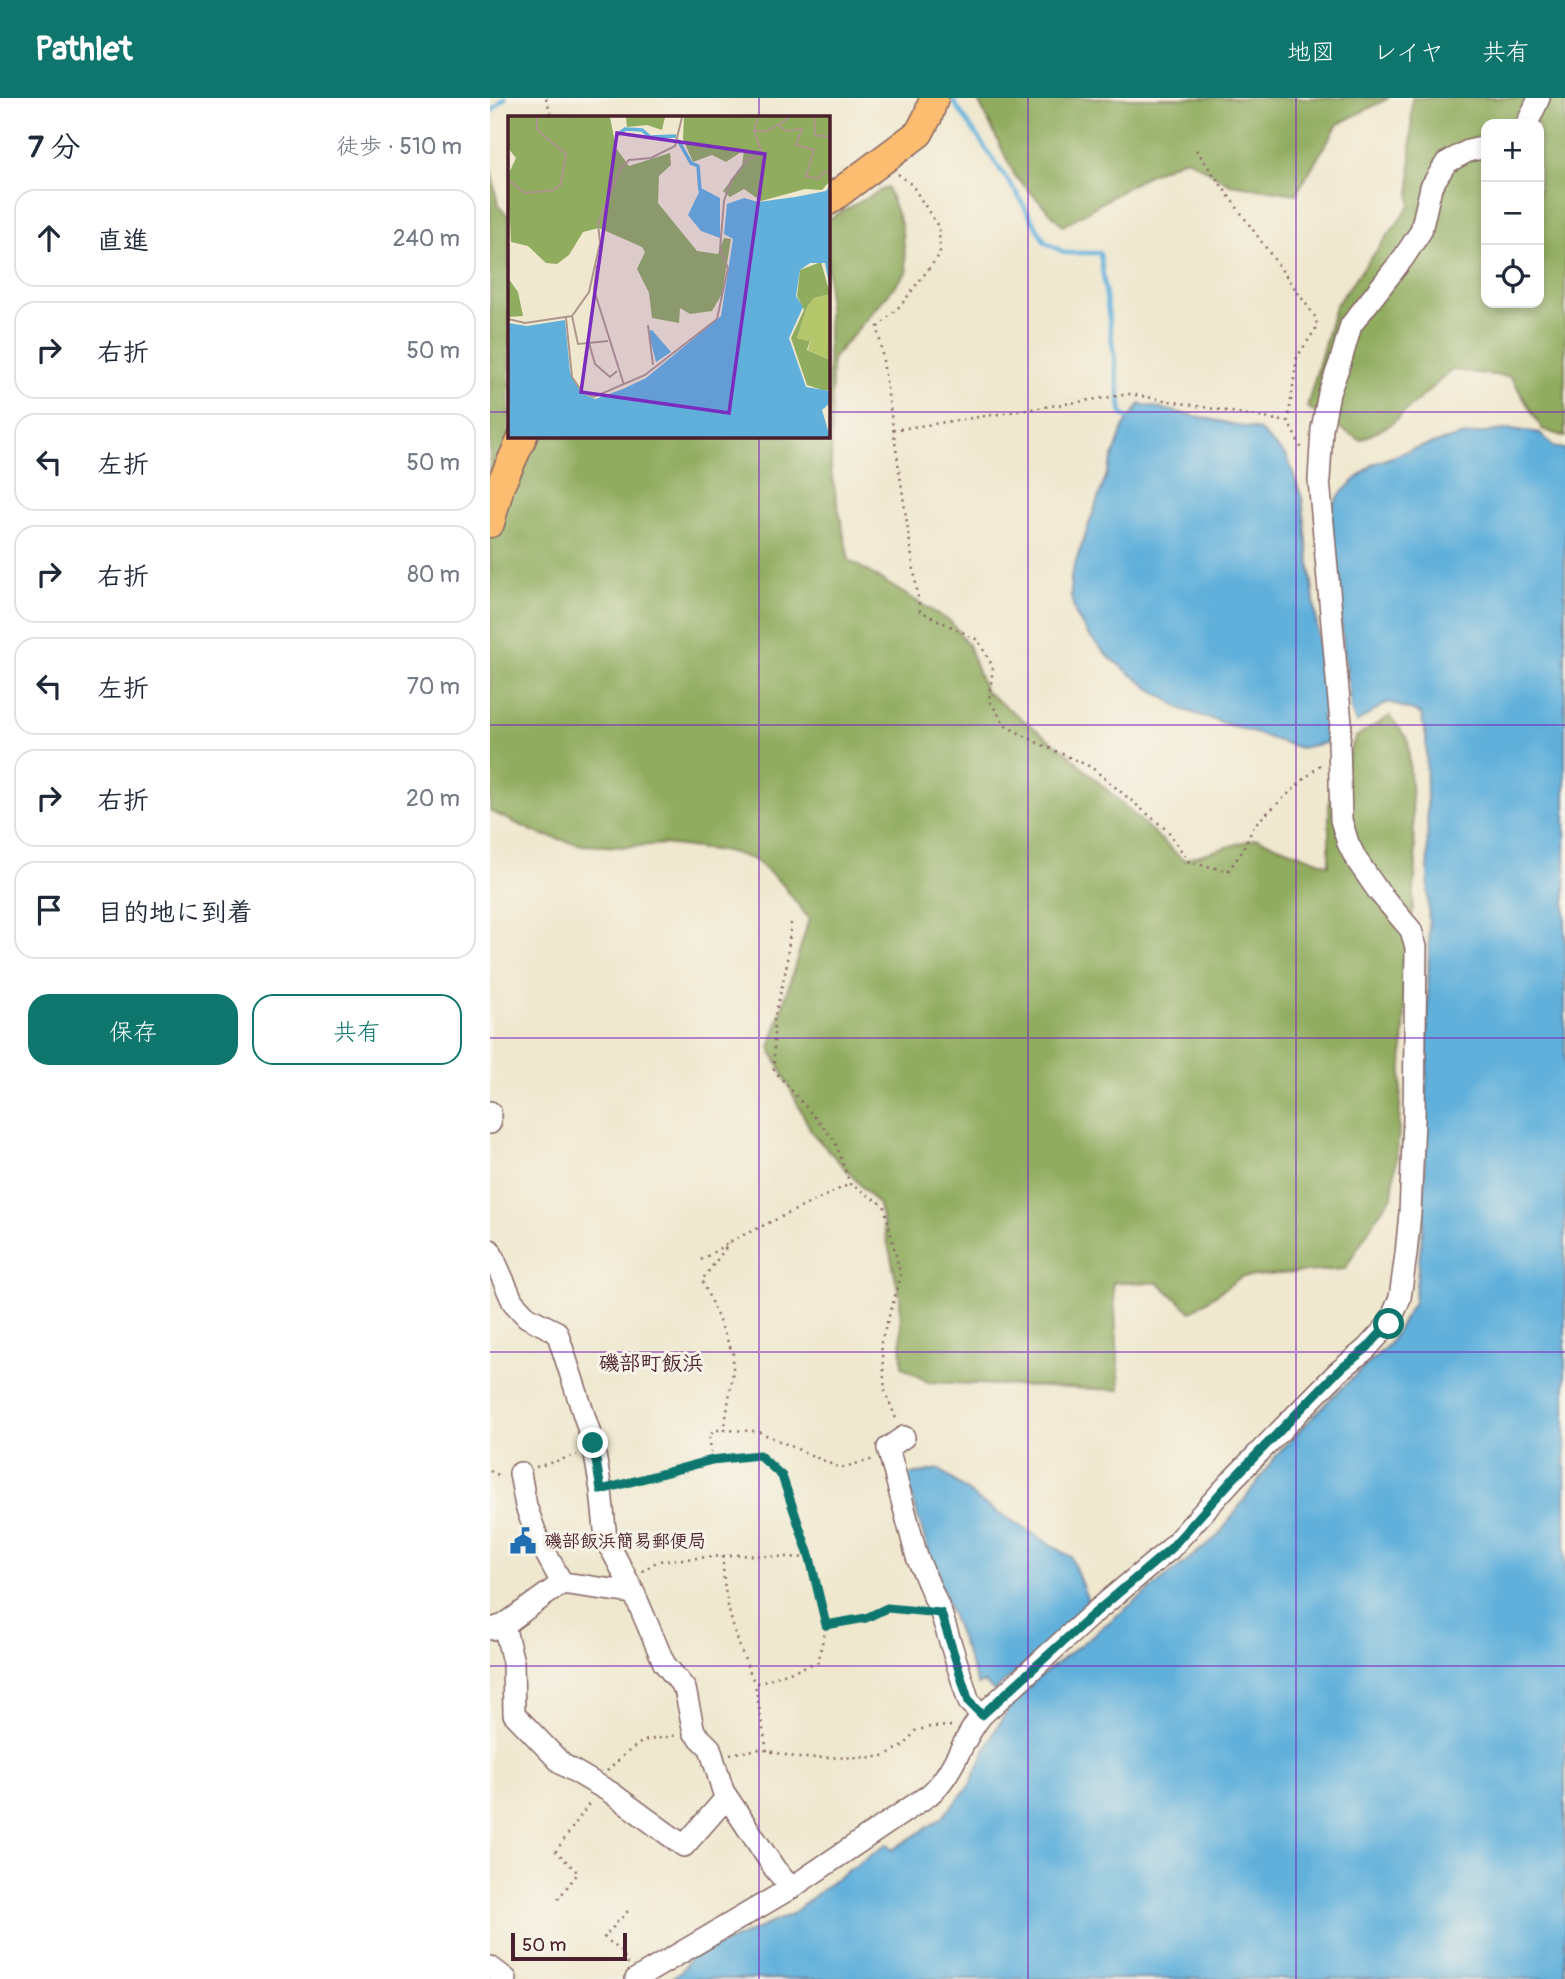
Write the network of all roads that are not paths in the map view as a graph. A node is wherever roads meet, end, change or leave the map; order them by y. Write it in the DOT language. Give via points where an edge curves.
graph roads {
  1 [pos="934,98"];
  2 [pos="1539,98"];
  3 [pos="1529,119"];
  4 [pos="1481,148"];
  5 [pos="830,200"];
  6 [pos="522,438"];
  7 [pos="490,523"];
  8 [pos="490,1112"];
  9 [pos="490,1123"];
  10 [pos="490,1250"];
  11 [pos="896,1442"];
  12 [pos="520,1473"];
  13 [pos="562,1583"];
  14 [pos="631,1587"];
  15 [pos="497,1627"];
  16 [pos="976,1709"];
  17 [pos="727,1797"];
  18 [pos="791,1888"];
  19 [pos="490,1967"];
  20 [pos="506,1979"];
  21 [pos="636,1979"];
  1 -- 5 [label="main road" via="919,133"];
  2 -- 3 [label="street"];
  4 -- 16 [label="street" via="1446,163 1431,187 1421,231 1351,325 1322,429 1319,480 1341,723 1341,820 1356,859 1412,930 1416,947 1410,1213 1400,1298 1389,1324 1338,1371 1170,1549 1021,1678"];
  6 -- 7 [label="main road" via="500,486"];
  8 -- 9 [label="street"];
  10 -- 14 [label="street" via="513,1302 527,1317 557,1332 594,1451 606,1539"];
  11 -- 16 [label="street" via="917,1557"];
  12 -- 13 [label="street" via="537,1537"];
  13 -- 14 [label="street"];
  13 -- 15 [label="street"];
  14 -- 17 [label="street" via="664,1662 685,1689 694,1732 710,1748"];
  15 -- 17 [label="street" via="513,1662 514,1714 562,1765 684,1846"];
  16 -- 18 [label="street" via="939,1787"];
  17 -- 18 [label="street"];
  18 -- 21 [label="street"];
  19 -- 20 [label="street"];
}
